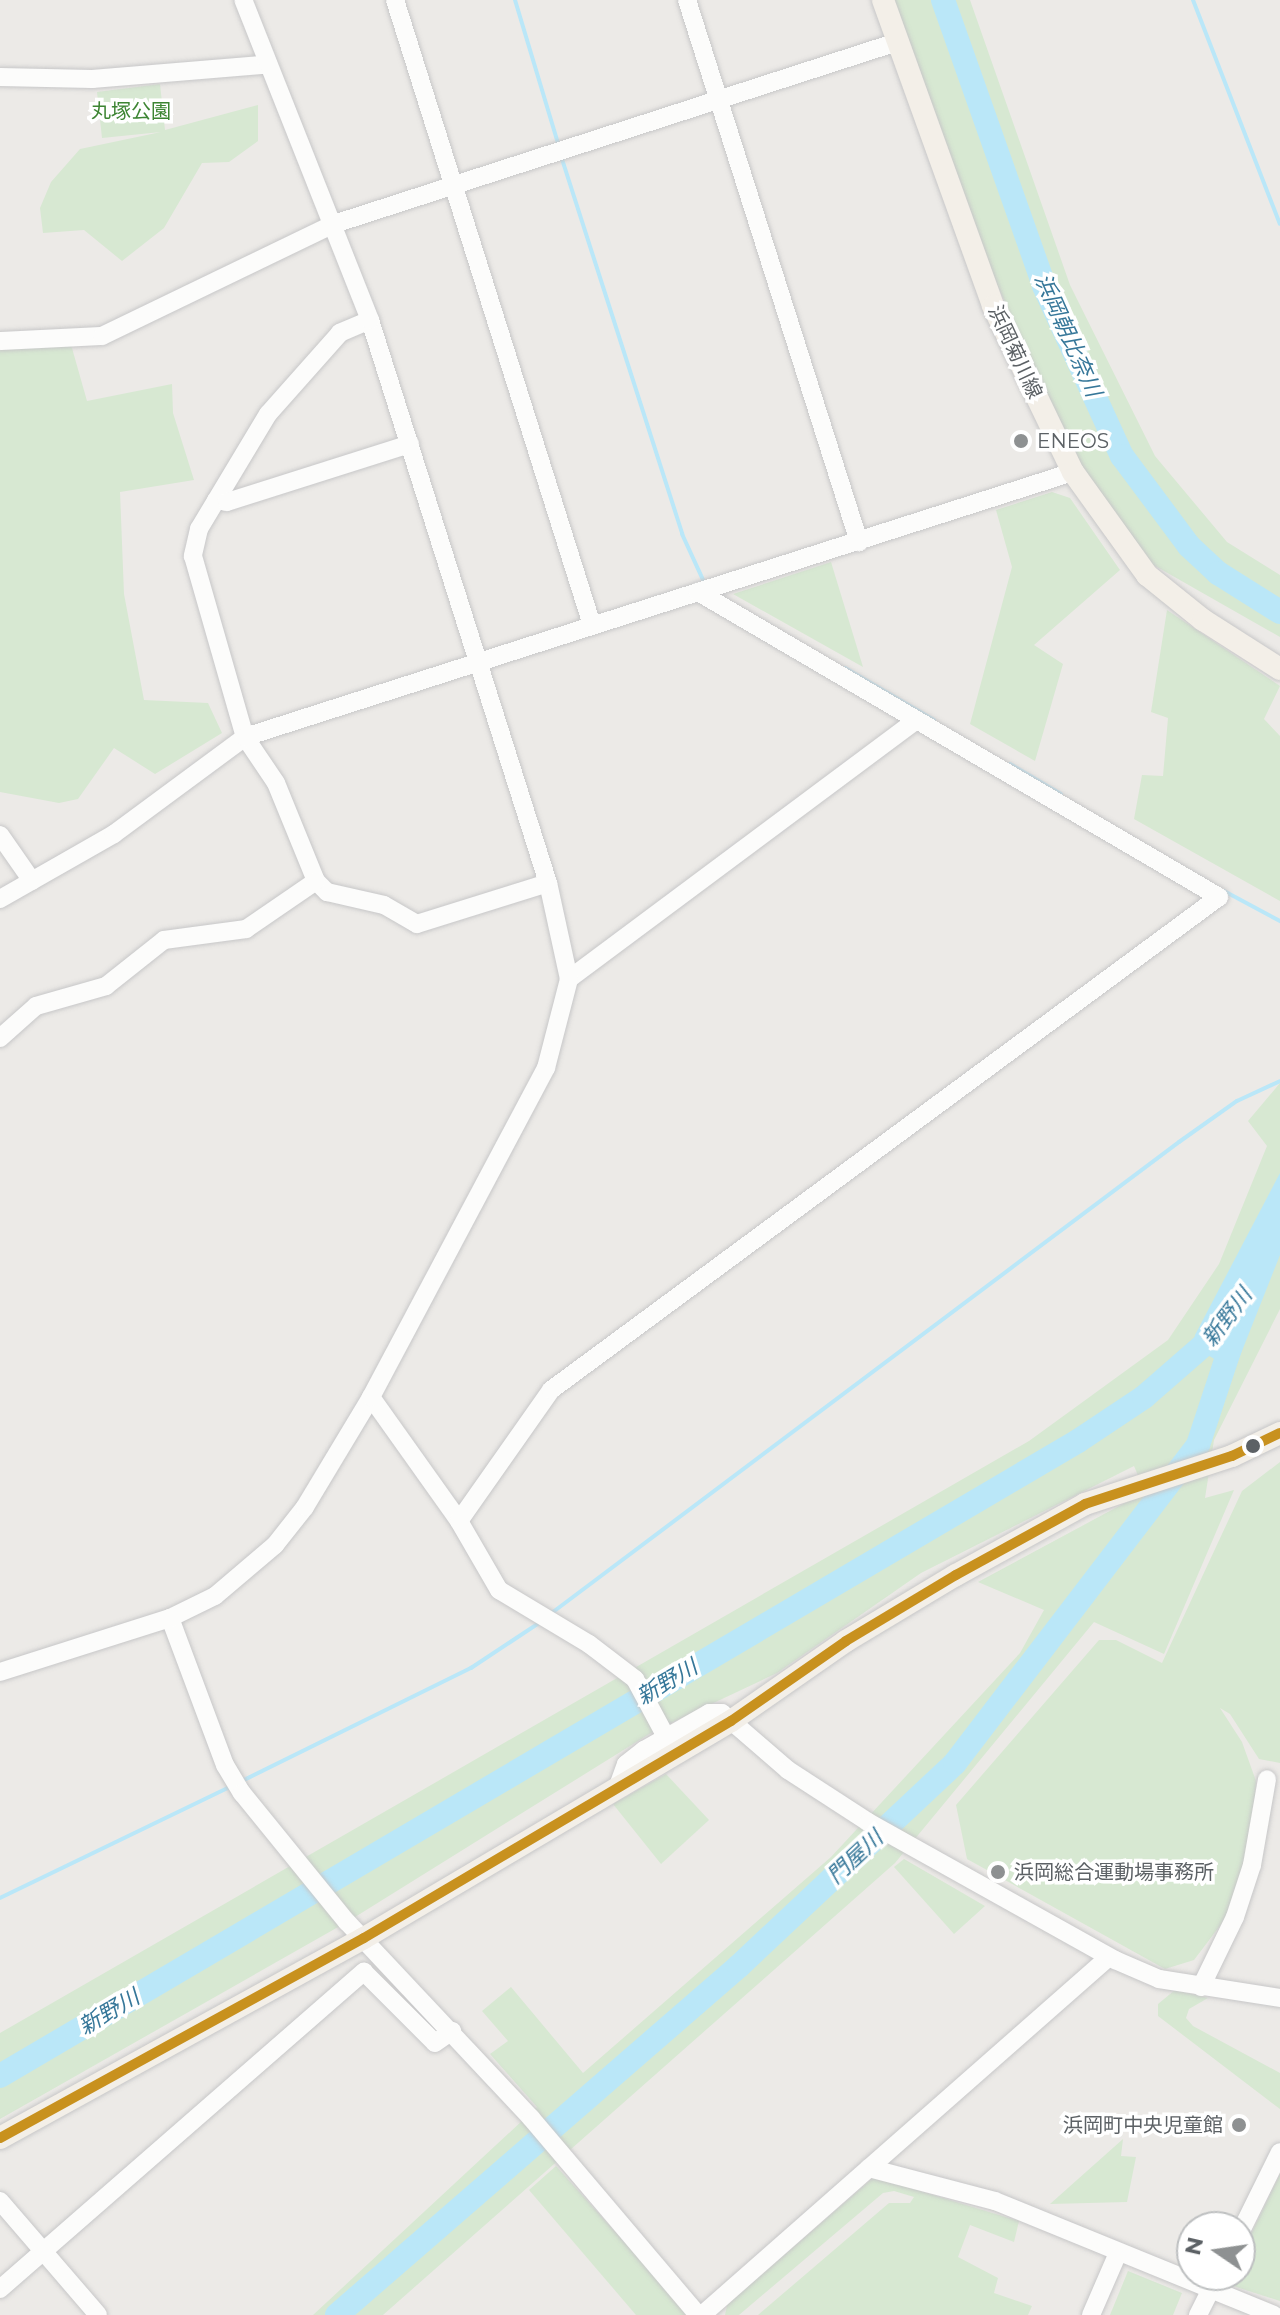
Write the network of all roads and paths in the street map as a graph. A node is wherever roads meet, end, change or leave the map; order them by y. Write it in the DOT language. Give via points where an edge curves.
graph roads {
  1 [pos="243,0"];
  2 [pos="395,0"];
  3 [pos="687,0"];
  4 [pos="883,0"];
  5 [pos="897,42"];
  6 [pos="264,65"];
  7 [pos="0,77"];
  8 [pos="718,99"];
  9 [pos="452,184"];
  10 [pos="334,224"];
  11 [pos="370,320"];
  12 [pos="0,341"];
  13 [pos="410,444"];
  14 [pos="1073,472"];
  15 [pos="216,500"];
  16 [pos="859,542"];
  17 [pos="698,592"];
  18 [pos="592,625"];
  19 [pos="479,661"];
  20 [pos="1280,669"];
  21 [pos="913,723"];
  22 [pos="245,737"];
  23 [pos="0,835"];
  24 [pos="32,881"];
  25 [pos="316,881"];
  26 [pos="548,883"];
  27 [pos="0,899"];
  28 [pos="569,979"];
  29 [pos="0,1038"];
  30 [pos="371,1397"];
  31 [pos="1280,1433"];
  32 [pos="459,1521"];
  33 [pos="170,1618"];
  34 [pos="0,1672"];
  35 [pos="731,1721"];
  36 [pos="664,1732"];
  37 [pos="1267,1779"];
  38 [pos="618,1786"];
  39 [pos="364,1938"];
  40 [pos="1109,1957"];
  41 [pos="1201,1987"];
  42 [pos="1280,1998"];
  43 [pos="452,2031"];
  44 [pos="0,2138"];
  45 [pos="1280,2152"];
  46 [pos="869,2168"];
  47 [pos="0,2201"];
  48 [pos="1251,2211"];
  49 [pos="43,2251"];
  50 [pos="1118,2253"];
  51 [pos="1176,2271"];
  52 [pos="0,2289"];
  53 [pos="1210,2291"];
  54 [pos="1229,2291"];
  55 [pos="98,2315"];
  56 [pos="700,2315"];
  57 [pos="1091,2315"];
  58 [pos="1198,2315"];
  59 [pos="1274,2315"];
  1 -- 6 [label="street"];
  2 -- 9 [label="street"];
  3 -- 8 [label="street"];
  4 -- 5 [label="main road, 浜岡菊川線"];
  5 -- 8 [label="street"];
  5 -- 14 [label="main road, 浜岡菊川線" via="993,306"];
  6 -- 7 [label="street" via="92,79"];
  6 -- 10 [label="street"];
  8 -- 9 [label="street"];
  8 -- 16 [label="street"];
  9 -- 10 [label="street"];
  9 -- 18 [label="street"];
  10 -- 11 [label="street"];
  10 -- 12 [label="street" via="102,336"];
  11 -- 13 [label="street"];
  11 -- 15 [label="street" via="340,333 268,414"];
  13 -- 15 [label="street" via="227,502"];
  13 -- 19 [label="street"];
  14 -- 16 [label="street"];
  14 -- 20 [label="main road, 浜岡菊川線" via="1147,575 1203,620"];
  15 -- 22 [label="street" via="199,529 193,556"];
  16 -- 17 [label="street"];
  17 -- 18 [label="street"];
  17 -- 21 [label="street"];
  18 -- 19 [label="street"];
  19 -- 22 [label="street"];
  19 -- 26 [label="street"];
  21 -- 28 [label="street"];
  21 -- 32 [label="street" via="1219,897 551,1390"];
  22 -- 24 [label="street" via="114,834"];
  22 -- 25 [label="street" via="276,783"];
  23 -- 24 [label="street"];
  24 -- 27 [label="street"];
  25 -- 26 [label="street" via="327,892 384,905 417,924"];
  25 -- 29 [label="street" via="246,929 164,940 106,986 36,1006"];
  26 -- 28 [label="street"];
  28 -- 30 [label="street" via="546,1068"];
  30 -- 32 [label="street"];
  30 -- 33 [label="street" via="305,1507 275,1545 215,1596"];
  31 -- 35 [label="main road" via="1202,1466 1085,1504 846,1641"];
  32 -- 36 [label="street" via="499,1590 635,1679"];
  33 -- 34 [label="street"];
  33 -- 39 [label="street" via="225,1765 299,1864"];
  35 -- 36 [label="street" via="722,1713 709,1713"];
  35 -- 38 [label="main road"];
  35 -- 40 [label="street" via="788,1770 868,1822"];
  36 -- 38 [label="street" via="626,1764"];
  37 -- 41 [label="street" via="1252,1865 1235,1917"];
  38 -- 39 [label="main road"];
  39 -- 43 [label="street"];
  39 -- 44 [label="main road"];
  40 -- 41 [label="street" via="1159,1979"];
  40 -- 46 [label="street"];
  41 -- 42 [label="street"];
  43 -- 49 [label="street" via="435,2043 364,1972"];
  43 -- 56 [label="street"];
  45 -- 48 [label="street"];
  46 -- 50 [label="street" via="995,2201"];
  46 -- 56 [label="street"];
  47 -- 49 [label="street"];
  49 -- 52 [label="street"];
  49 -- 55 [label="street"];
  50 -- 51 [label="street"];
  50 -- 57 [label="street"];
  53 -- 58 [label="street"];
  54 -- 59 [label="street"];
}
